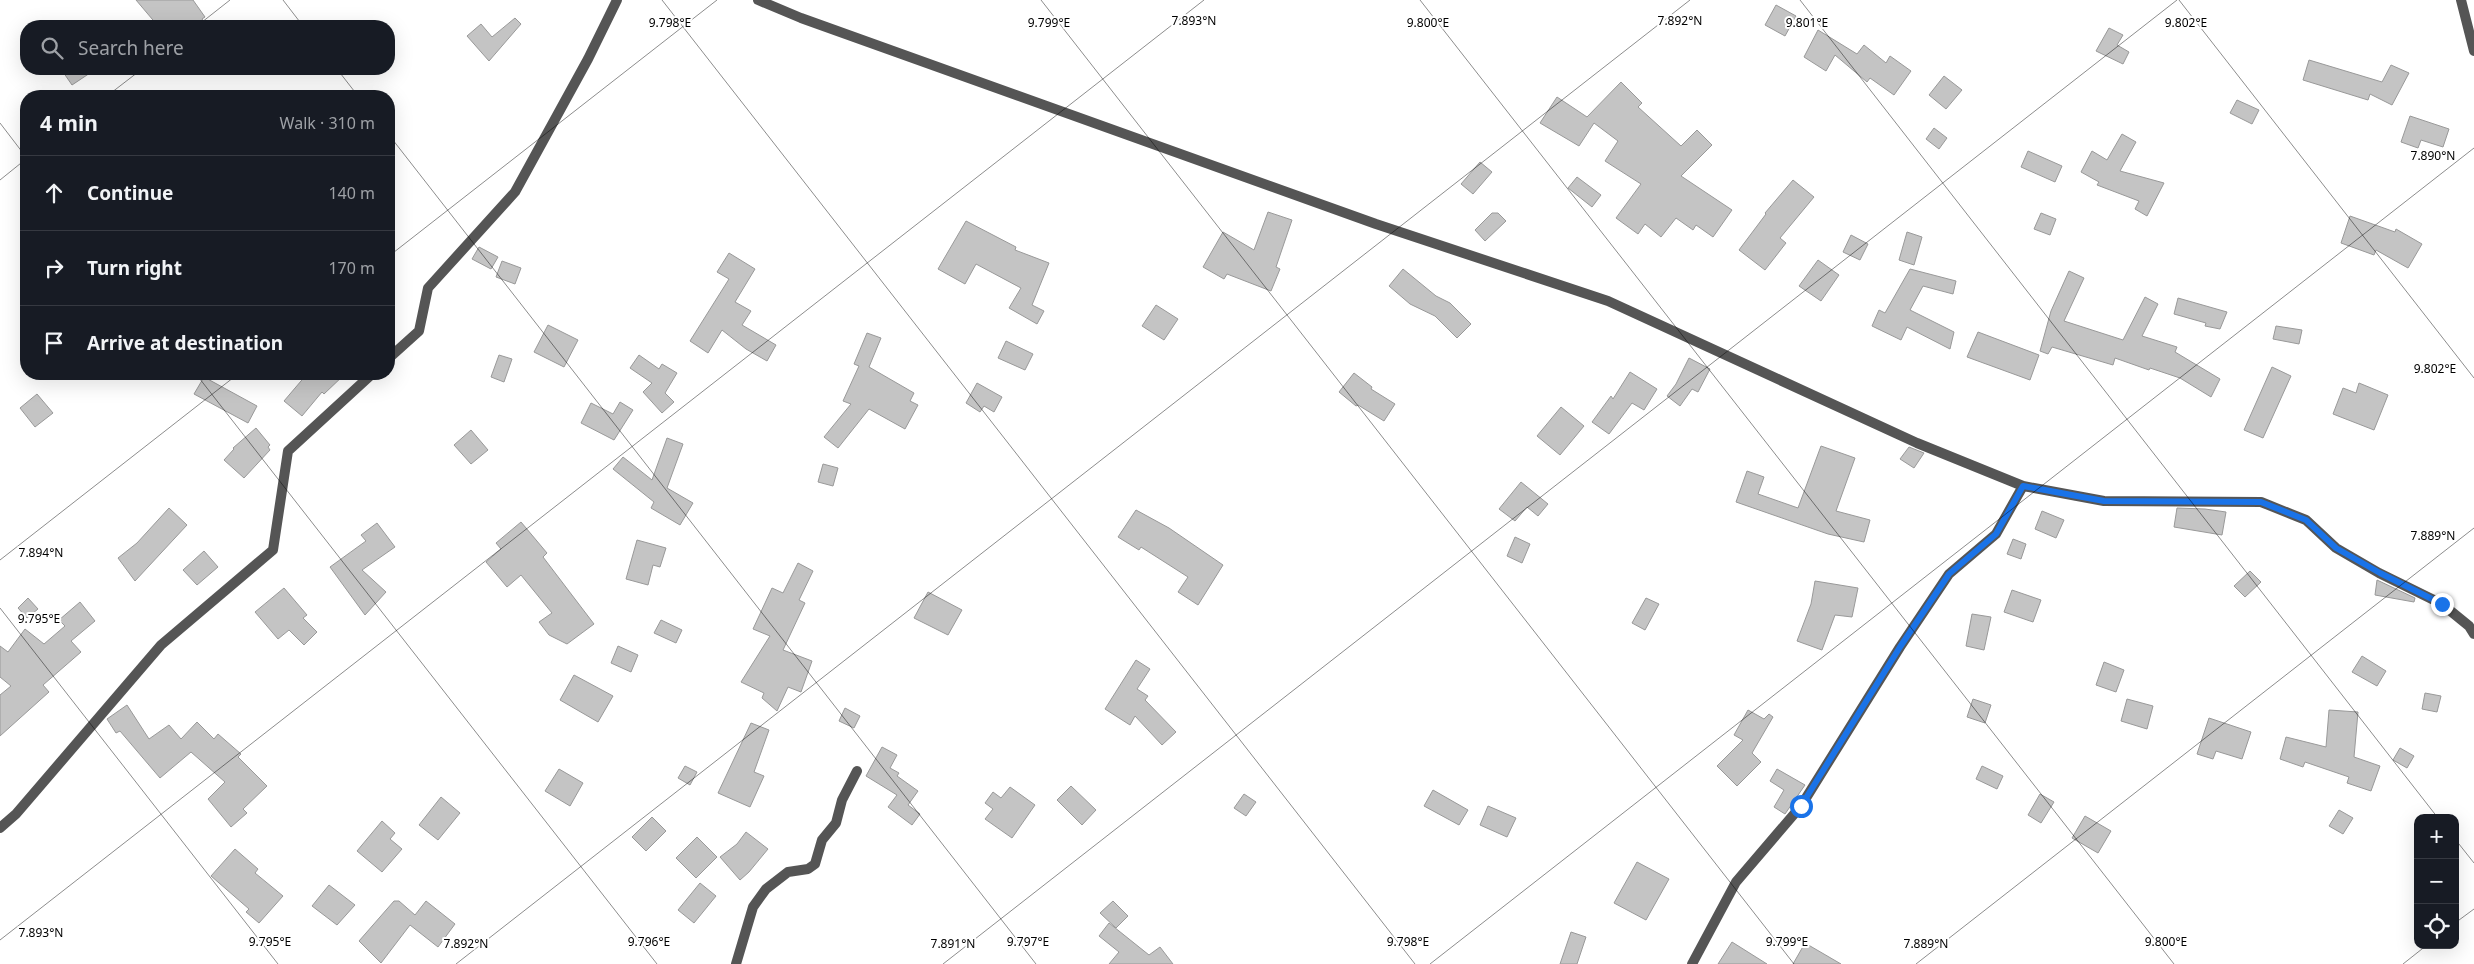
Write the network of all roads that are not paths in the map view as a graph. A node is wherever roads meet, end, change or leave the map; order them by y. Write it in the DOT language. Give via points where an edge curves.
graph roads {
  1 [pos="617,0"];
  2 [pos="758,0"];
  3 [pos="2461,0"];
  4 [pos="2474,51"];
  5 [pos="395,353"];
  6 [pos="365,380"];
  7 [pos="2023,486"];
  8 [pos="2474,634"];
  9 [pos="857,771"];
  10 [pos="0,828"];
  11 [pos="736,964"];
  12 [pos="1692,964"];
  1 -- 5 [label="street" via="515,192 428,288 419,331"];
  2 -- 7 [label="street" via="811,22 1367,220 1608,301 1917,443"];
  3 -- 4 [label="street"];
  6 -- 10 [label="street" via="288,451 274,550 161,645 16,814"];
  7 -- 8 [label="street" via="2104,501 2261,502 2306,520 2336,548 2442,604"];
  7 -- 12 [label="street" via="1996,534 1949,574 1801,806 1736,882"];
  9 -- 11 [label="street" via="842,800 836,823 822,840 815,864 808,869 788,872 766,889 753,907"];
}
